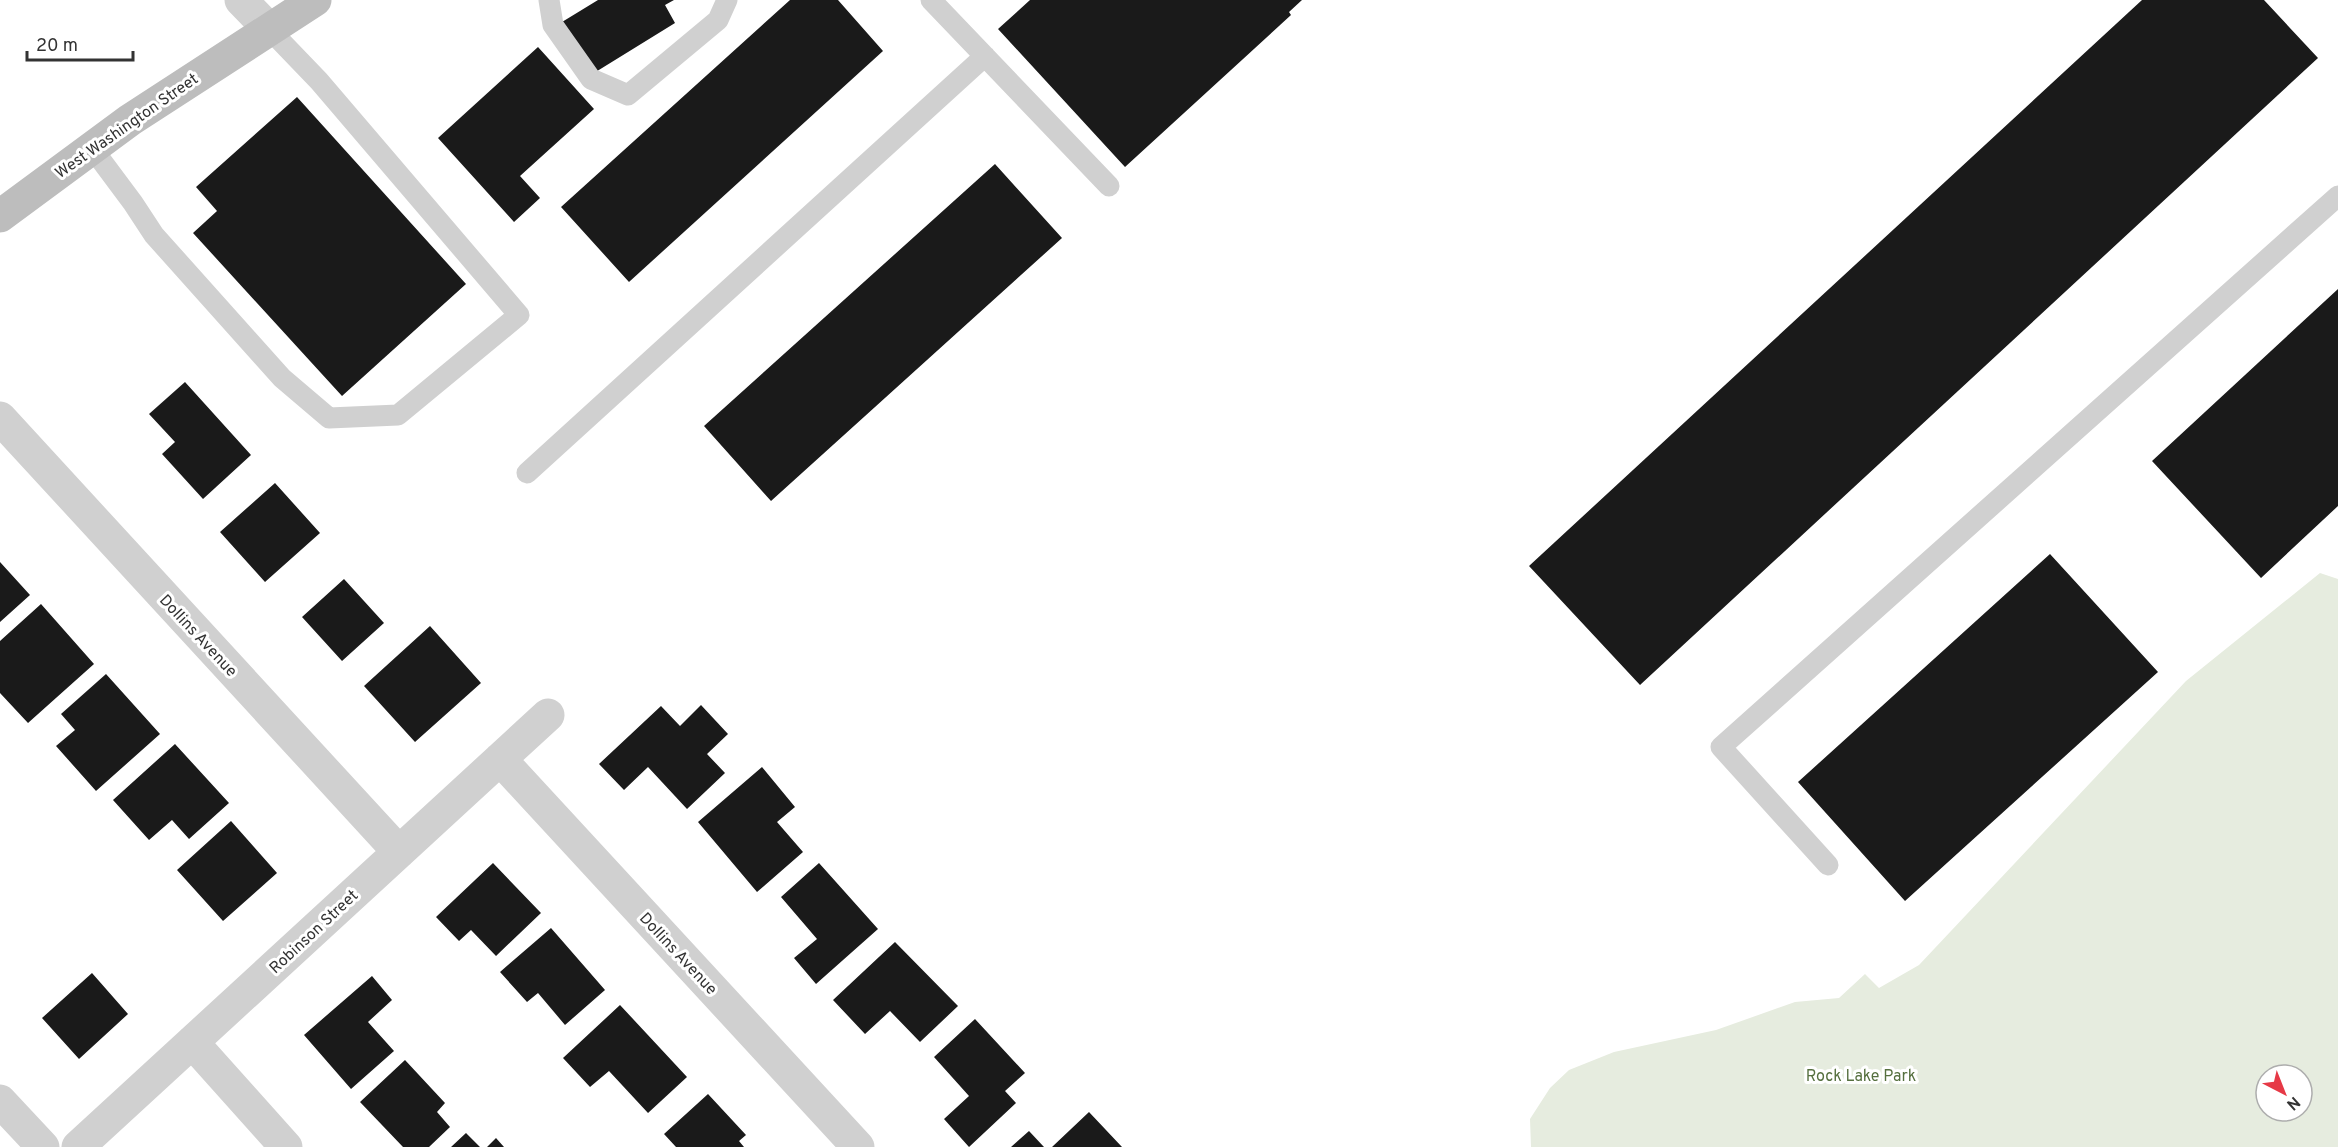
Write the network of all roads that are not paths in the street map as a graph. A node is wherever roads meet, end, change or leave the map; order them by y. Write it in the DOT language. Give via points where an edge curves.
graph roads {
  1 [pos="241,0"];
  2 [pos="315,0"];
  3 [pos="549,0"];
  4 [pos="727,0"];
  5 [pos="931,0"];
  6 [pos="268,29"];
  7 [pos="985,56"];
  8 [pos="92,148"];
  9 [pos="1109,186"];
  10 [pos="2338,196"];
  11 [pos="0,216"];
  12 [pos="0,418"];
  13 [pos="527,473"];
  14 [pos="548,715"];
  15 [pos="500,759"];
  16 [pos="399,852"];
  17 [pos="1828,865"];
  18 [pos="192,1042"];
  19 [pos="0,1101"];
  20 [pos="43,1147"];
  21 [pos="78,1147"];
  22 [pos="286,1147"];
  23 [pos="858,1147"];
  1 -- 6 [label="street"];
  2 -- 6 [label="main road, West Washington Street"];
  3 -- 4 [label="lane" via="553,25 591,80 628,95 718,20"];
  5 -- 7 [label="lane"];
  6 -- 8 [label="main road, West Washington Street"];
  6 -- 8 [label="lane" via="319,81 519,315 398,415 329,418 282,378 154,235"];
  7 -- 9 [label="lane"];
  7 -- 13 [label="lane"];
  8 -- 11 [label="main road, West Washington Street"];
  10 -- 17 [label="lane" via="1721,747"];
  12 -- 16 [label="street, Dollins Avenue"];
  14 -- 15 [label="street, Robinson Street"];
  15 -- 16 [label="street, Robinson Street"];
  15 -- 23 [label="street, Dollins Avenue"];
  16 -- 18 [label="street, Robinson Street"];
  18 -- 21 [label="street, Robinson Street"];
  18 -- 22 [label="street"];
  19 -- 20 [label="street"];
}
